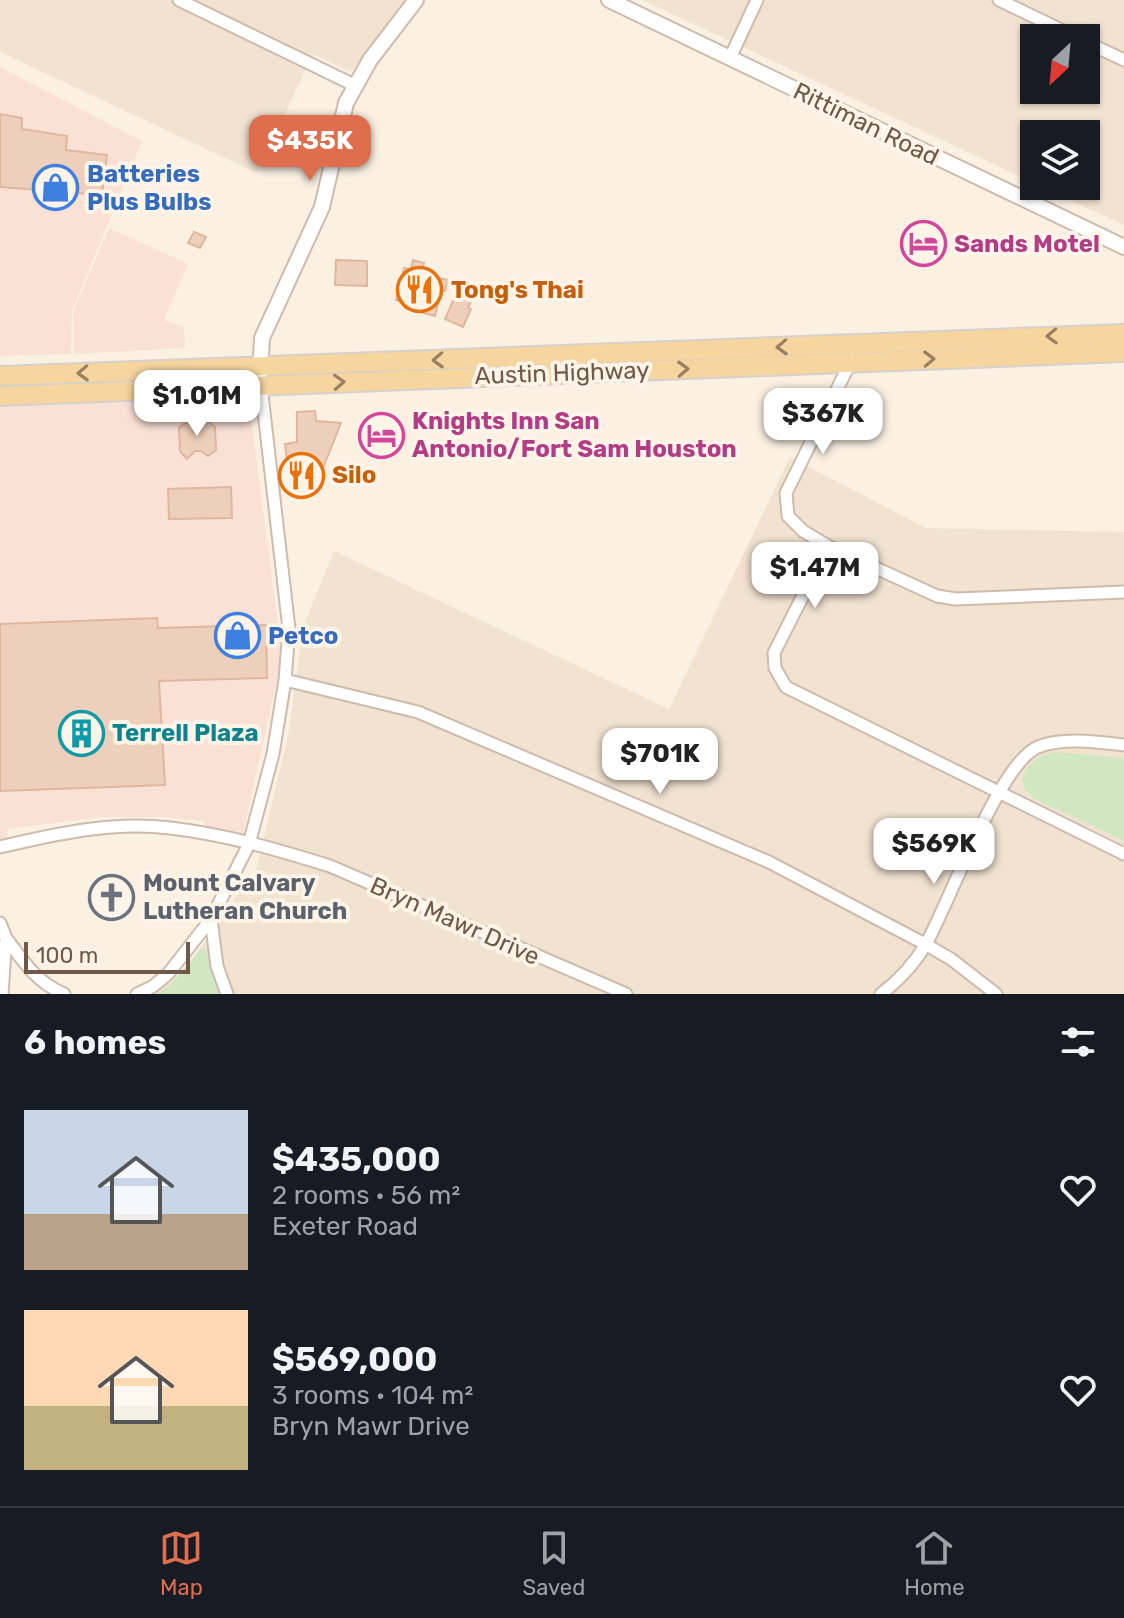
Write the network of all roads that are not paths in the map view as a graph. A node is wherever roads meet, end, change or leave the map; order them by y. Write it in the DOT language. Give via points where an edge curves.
graph roads {
  1 [pos="179,0"];
  2 [pos="416,0"];
  3 [pos="609,0"];
  4 [pos="757,0"];
  5 [pos="999,0"];
  6 [pos="1049,24"];
  7 [pos="1100,49"];
  8 [pos="730,58"];
  9 [pos="1124,60"];
  10 [pos="354,85"];
  11 [pos="1124,247"];
  12 [pos="1124,334"];
  13 [pos="860,344"];
  14 [pos="1124,352"];
  15 [pos="851,362"];
  16 [pos="259,366"];
  17 [pos="0,376"];
  18 [pos="261,386"];
  19 [pos="0,396"];
  20 [pos="828,546"];
  21 [pos="1124,592"];
  22 [pos="285,680"];
  23 [pos="1124,745"];
  24 [pos="1000,791"];
  25 [pos="249,844"];
  26 [pos="0,847"];
  27 [pos="1124,854"];
  28 [pos="211,919"];
  29 [pos="0,923"];
  30 [pos="6,938"];
  31 [pos="925,944"];
  32 [pos="2,994"];
  33 [pos="64,994"];
  34 [pos="137,994"];
  35 [pos="227,994"];
  36 [pos="626,994"];
  37 [pos="881,994"];
  38 [pos="996,994"];
  1 -- 10 [label="street"];
  2 -- 10 [label="street"];
  3 -- 8 [label="street, Rittiman Road"];
  4 -- 8 [label="street"];
  5 -- 6 [label="street"];
  7 -- 9 [label="street"];
  8 -- 11 [label="street, Rittiman Road"];
  10 -- 16 [label="street" via="322,207 262,338"];
  12 -- 13 [label="main road, Austin Highway, one-way"];
  13 -- 15 [label="street"];
  13 -- 16 [label="main road, Austin Highway, one-way"];
  15 -- 14 [label="main road, Austin Highway, one-way"];
  18 -- 15 [label="main road, Austin Highway, one-way"];
  15 -- 20 [label="street" via="786,493 788,516"];
  16 -- 17 [label="main road, Austin Highway, one-way"];
  16 -- 18 [label="street"];
  18 -- 19 [label="main road, Austin Highway"];
  18 -- 22 [label="street" via="289,629"];
  20 -- 21 [label="street" via="937,596 956,599"];
  20 -- 24 [label="street" via="774,653 775,668 786,687"];
  22 -- 25 [label="street" via="273,754"];
  22 -- 31 [label="street" via="418,712 769,862"];
  23 -- 24 [label="street" via="1039,746 1025,754"];
  24 -- 27 [label="street"];
  24 -- 31 [label="street"];
  25 -- 26 [label="street, Bryn Mawr Drive" via="149,827 56,833"];
  25 -- 28 [label="street"];
  25 -- 36 [label="street, Bryn Mawr Drive" via="330,866"];
  28 -- 34 [label="street" via="170,973"];
  28 -- 35 [label="street"];
  29 -- 30 [label="street"];
  30 -- 32 [label="street"];
  30 -- 33 [label="street" via="32,974"];
  31 -- 37 [label="street"];
  31 -- 38 [label="street"];
}
